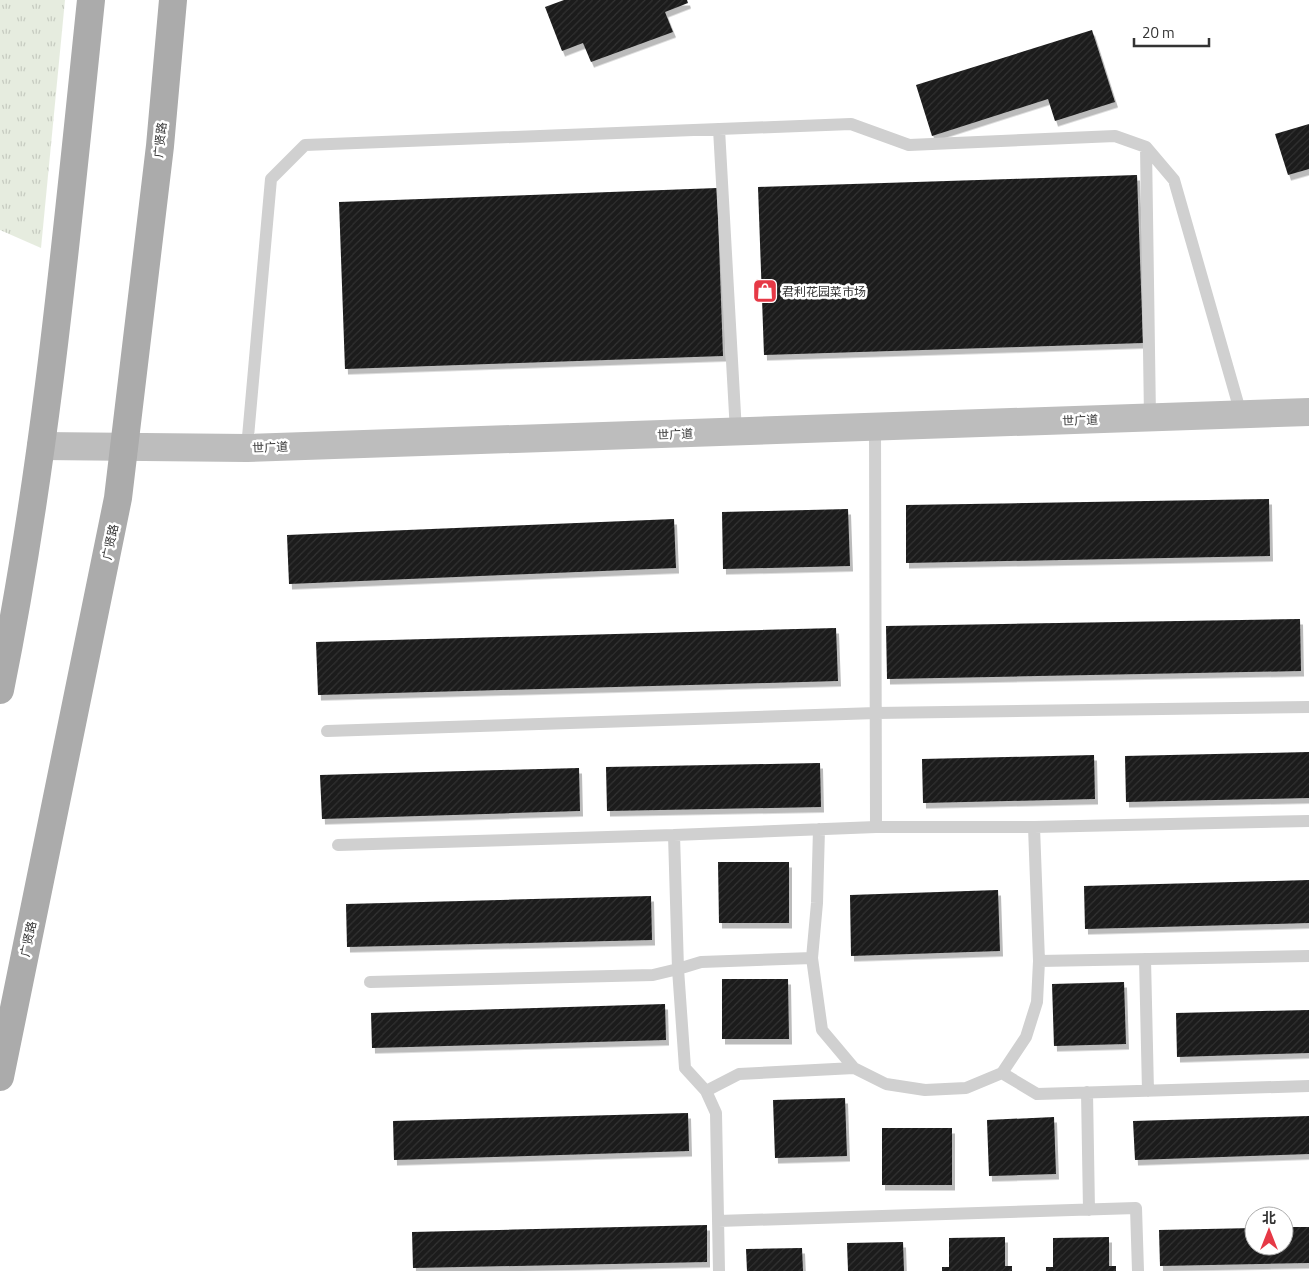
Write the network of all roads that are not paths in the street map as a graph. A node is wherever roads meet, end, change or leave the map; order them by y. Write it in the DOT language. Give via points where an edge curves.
graph roads {
  1 [pos="91,0"];
  2 [pos="173,0"];
  3 [pos="719,129"];
  4 [pos="1146,147"];
  5 [pos="1309,412"];
  6 [pos="1242,414"];
  7 [pos="1150,418"];
  8 [pos="875,427"];
  9 [pos="736,432"];
  10 [pos="41,446"];
  11 [pos="124,447"];
  12 [pos="247,448"];
  13 [pos="0,690"];
  14 [pos="1309,707"];
  15 [pos="876,713"];
  16 [pos="328,731"];
  17 [pos="1309,821"];
  18 [pos="876,827"];
  19 [pos="1034,827"];
  20 [pos="819,829"];
  21 [pos="674,835"];
  22 [pos="338,845"];
  23 [pos="1309,956"];
  24 [pos="812,958"];
  25 [pos="1145,959"];
  26 [pos="1039,961"];
  27 [pos="678,969"];
  28 [pos="370,982"];
  29 [pos="854,1068"];
  30 [pos="1002,1073"];
  31 [pos="0,1077"];
  32 [pos="1309,1086"];
  33 [pos="706,1091"];
  34 [pos="1148,1091"];
  35 [pos="1087,1092"];
  36 [pos="1089,1210"];
  37 [pos="718,1221"];
  38 [pos="719,1271"];
  39 [pos="1138,1271"];
  1 -- 10 [label="main road" via="66,247"];
  2 -- 11 [label="main road, 广贤路" via="160,146"];
  3 -- 4 [label="lane" via="851,124 909,145 1115,136"];
  3 -- 9 [label="lane"];
  3 -- 12 [label="lane" via="305,145 271,179"];
  4 -- 6 [label="lane" via="1174,180"];
  4 -- 7 [label="lane"];
  5 -- 6 [label="street, 世广道"];
  6 -- 7 [label="street, 世广道"];
  7 -- 8 [label="street, 世广道"];
  8 -- 9 [label="street, 世广道"];
  8 -- 15 [label="lane"];
  9 -- 12 [label="street, 世广道"];
  10 -- 11 [label="street, 世广道"];
  10 -- 13 [label="main road"];
  11 -- 12 [label="street, 世广道"];
  11 -- 31 [label="main road, 广贤路" via="118,498"];
  14 -- 15 [label="lane"];
  15 -- 16 [label="lane"];
  15 -- 18 [label="lane"];
  17 -- 19 [label="lane"];
  18 -- 19 [label="lane"];
  18 -- 20 [label="lane"];
  19 -- 26 [label="lane"];
  20 -- 21 [label="lane"];
  20 -- 24 [label="lane"];
  21 -- 22 [label="lane"];
  21 -- 27 [label="lane"];
  23 -- 25 [label="lane"];
  24 -- 27 [label="lane" via="701,962"];
  24 -- 29 [label="lane" via="822,1030"];
  25 -- 26 [label="lane"];
  25 -- 34 [label="lane"];
  26 -- 30 [label="lane" via="1037,1002 1026,1037"];
  27 -- 28 [label="lane" via="653,974"];
  27 -- 33 [label="lane" via="685,1068"];
  29 -- 30 [label="lane" via="886,1084 925,1090 966,1088"];
  29 -- 33 [label="lane" via="739,1074"];
  30 -- 35 [label="lane" via="1037,1094"];
  32 -- 34 [label="lane"];
  33 -- 37 [label="lane" via="716,1113"];
  34 -- 35 [label="lane"];
  35 -- 36 [label="lane"];
  36 -- 37 [label="lane"];
  36 -- 39 [label="lane" via="1136,1208"];
  37 -- 38 [label="lane"];
}
